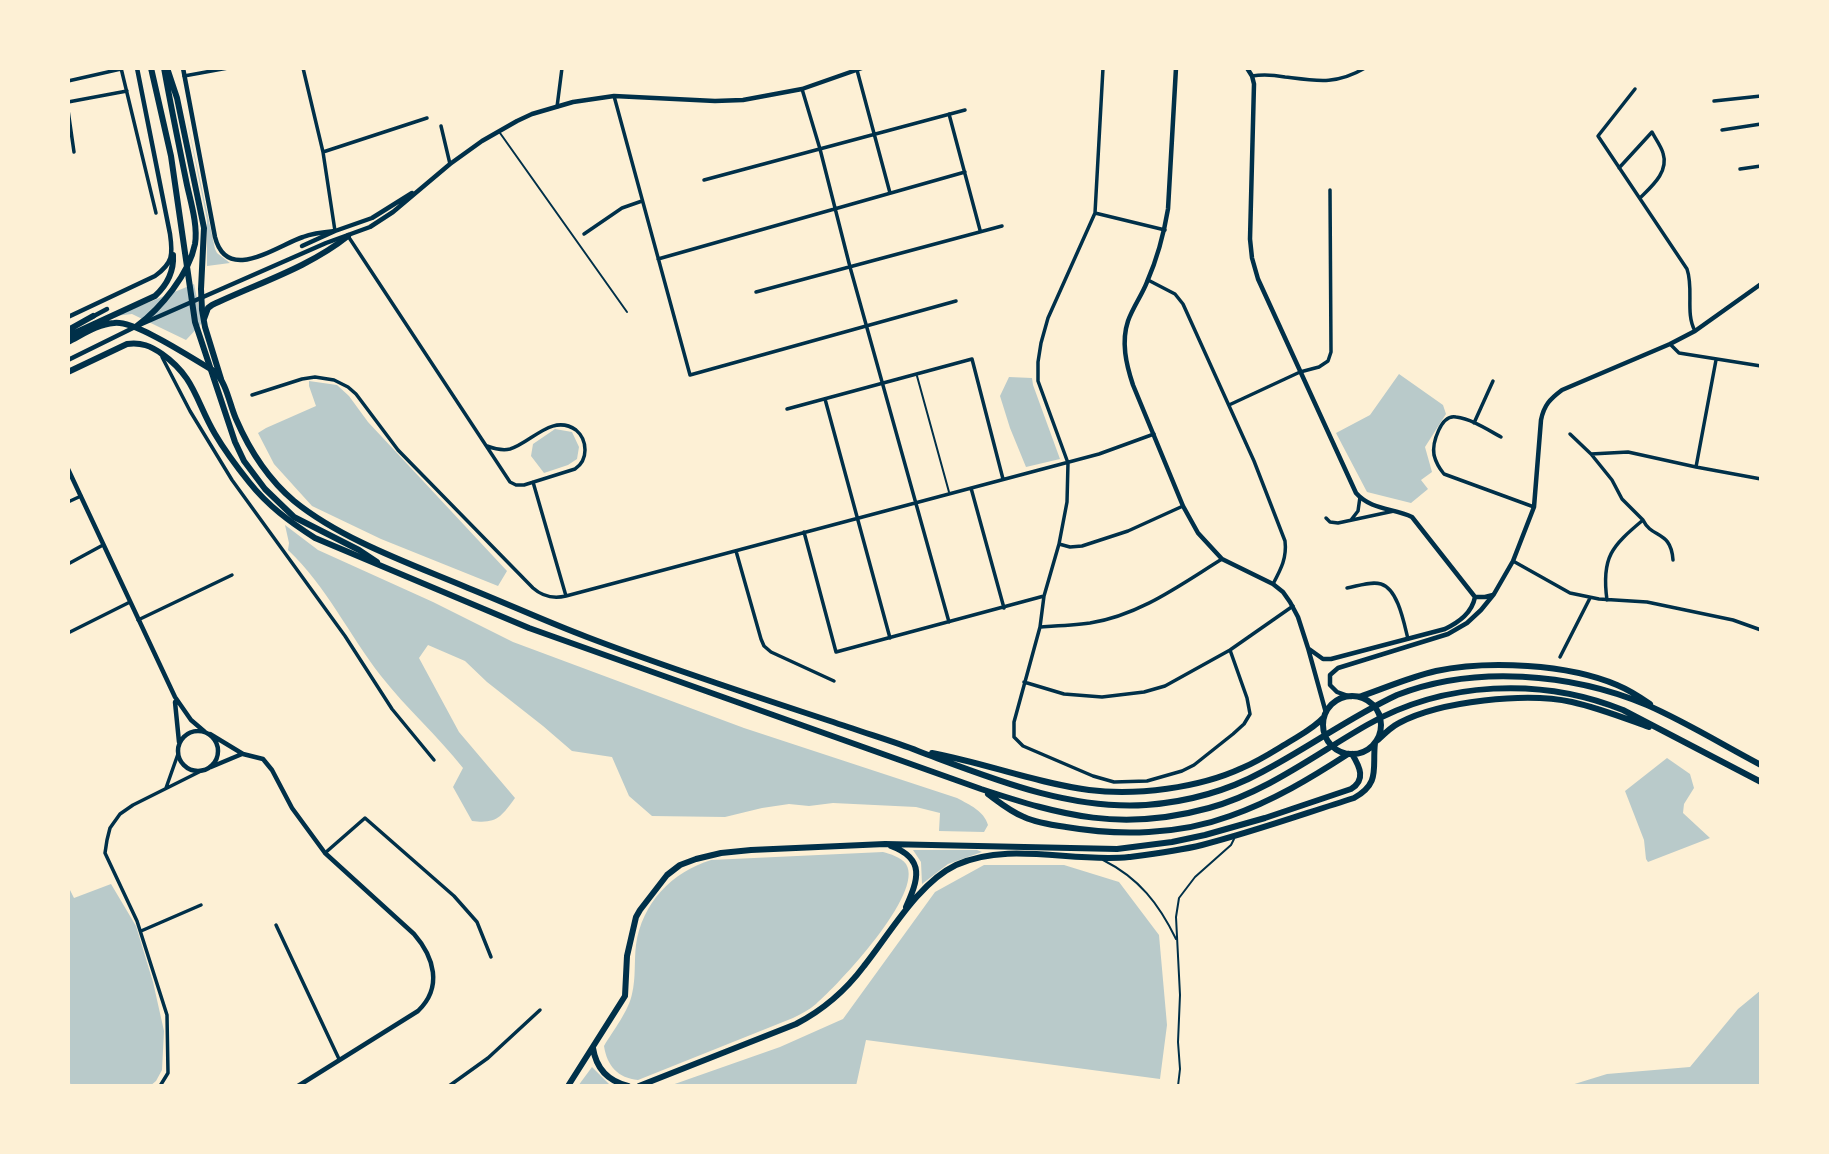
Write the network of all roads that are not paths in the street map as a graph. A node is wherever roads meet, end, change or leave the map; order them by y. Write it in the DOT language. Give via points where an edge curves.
graph roads {
  1 [pos="137,68"];
  2 [pos="151,68"];
  3 [pos="165,68"];
  4 [pos="183,68"];
  5 [pos="228,68"];
  6 [pos="303,68"];
  7 [pos="562,68"];
  8 [pos="837,68"];
  9 [pos="1103,68"];
  10 [pos="1176,68"];
  11 [pos="1247,68"];
  12 [pos="1365,68"];
  13 [pos="121,69"];
  14 [pos="860,69"];
  15 [pos="184,76"];
  16 [pos="840,76"];
  17 [pos="1252,76"];
  18 [pos="68,81"];
  19 [pos="802,89"];
  20 [pos="1635,89"];
  21 [pos="127,91"];
  22 [pos="614,96"];
  23 [pos="1761,96"];
  24 [pos="1714,101"];
  25 [pos="68,102"];
  26 [pos="557,107"];
  27 [pos="68,110"];
  28 [pos="965,110"];
  29 [pos="949,114"];
  30 [pos="427,118"];
  31 [pos="1761,124"];
  32 [pos="441,126"];
  33 [pos="1723,130"];
  34 [pos="498,131"];
  35 [pos="874,134"];
  36 [pos="820,149"];
  37 [pos="74,152"];
  38 [pos="323,152"];
  39 [pos="450,164"];
  40 [pos="1761,166"];
  41 [pos="1619,168"];
  42 [pos="1740,169"];
  43 [pos="965,172"];
  44 [pos="704,180"];
  45 [pos="422,188"];
  46 [pos="1330,190"];
  47 [pos="890,193"];
  48 [pos="1640,198"];
  49 [pos="642,201"];
  50 [pos="836,209"];
  51 [pos="156,213"];
  52 [pos="1095,213"];
  53 [pos="1002,226"];
  54 [pos="1165,230"];
  55 [pos="335,231"];
  56 [pos="981,231"];
  57 [pos="584,234"];
  58 [pos="348,236"];
  59 [pos="302,246"];
  60 [pos="173,255"];
  61 [pos="658,259"];
  62 [pos="850,267"];
  63 [pos="1148,280"];
  64 [pos="1761,284"];
  65 [pos="756,292"];
  66 [pos="956,301"];
  67 [pos="107,310"];
  68 [pos="628,312"];
  69 [pos="93,316"];
  70 [pos="68,317"];
  71 [pos="204,321"];
  72 [pos="866,326"];
  73 [pos="137,327"];
  74 [pos="71,329"];
  75 [pos="1695,331"];
  76 [pos="68,337"];
  77 [pos="68,342"];
  78 [pos="1670,344"];
  79 [pos="159,352"];
  80 [pos="68,360"];
  81 [pos="1716,360"];
  82 [pos="1761,366"];
  83 [pos="68,372"];
  84 [pos="1300,372"];
  85 [pos="917,374"];
  86 [pos="221,379"];
  87 [pos="1493,381"];
  88 [pos="882,383"];
  89 [pos="252,395"];
  90 [pos="825,399"];
  91 [pos="1229,405"];
  92 [pos="786,409"];
  93 [pos="1474,423"];
  94 [pos="1154,433"];
  95 [pos="1570,434"];
  96 [pos="1501,437"];
  97 [pos="487,446"];
  98 [pos="1591,454"];
  99 [pos="1068,463"];
  100 [pos="1696,467"];
  101 [pos="69,473"];
  102 [pos="1003,479"];
  103 [pos="1761,479"];
  104 [pos="533,482"];
  105 [pos="970,487"];
  106 [pos="949,493"];
  107 [pos="81,496"];
  108 [pos="1360,497"];
  109 [pos="68,502"];
  110 [pos="915,502"];
  111 [pos="1183,506"];
  112 [pos="1534,507"];
  113 [pos="1394,511"];
  114 [pos="858,518"];
  115 [pos="1326,518"];
  116 [pos="1643,520"];
  117 [pos="1348,521"];
  118 [pos="804,532"];
  119 [pos="1059,544"];
  120 [pos="104,545"];
  121 [pos="736,551"];
  122 [pos="1222,559"];
  123 [pos="1673,560"];
  124 [pos="1513,561"];
  125 [pos="68,564"];
  126 [pos="384,568"];
  127 [pos="232,575"];
  128 [pos="1273,584"];
  129 [pos="1348,588"];
  130 [pos="1494,594"];
  131 [pos="566,596"];
  132 [pos="1044,596"];
  133 [pos="1590,598"];
  134 [pos="1475,600"];
  135 [pos="1607,600"];
  136 [pos="130,602"];
  137 [pos="1293,606"];
  138 [pos="1004,608"];
  139 [pos="138,620"];
  140 [pos="1471,620"];
  141 [pos="948,622"];
  142 [pos="1040,627"];
  143 [pos="1761,630"];
  144 [pos="68,633"];
  145 [pos="890,638"];
  146 [pos="1408,639"];
  147 [pos="1308,648"];
  148 [pos="1230,649"];
  149 [pos="1560,657"];
  150 [pos="834,681"];
  151 [pos="1024,682"];
  152 [pos="1351,696"];
  153 [pos="175,697"];
  154 [pos="1359,697"];
  155 [pos="1325,715"];
  156 [pos="1673,718"];
  157 [pos="207,733"];
  158 [pos="1674,736"];
  159 [pos="1376,741"];
  160 [pos="179,743"];
  161 [pos="915,750"];
  162 [pos="178,754"];
  163 [pos="243,754"];
  164 [pos="1350,754"];
  165 [pos="434,761"];
  166 [pos="1761,765"];
  167 [pos="205,769"];
  168 [pos="1761,782"];
  169 [pos="981,789"];
  170 [pos="165,790"];
  171 [pos="1236,835"];
  172 [pos="885,844"];
  173 [pos="325,853"];
  174 [pos="1098,858"];
  175 [pos="201,905"];
  176 [pos="903,912"];
  177 [pos="276,925"];
  178 [pos="141,931"];
  179 [pos="1177,940"];
  180 [pos="491,957"];
  181 [pos="540,1010"];
  182 [pos="593,1048"];
  183 [pos="339,1059"];
  184 [pos="160,1086"];
  185 [pos="298,1086"];
  186 [pos="449,1086"];
  187 [pos="568,1086"];
  188 [pos="628,1086"];
  189 [pos="639,1086"];
  190 [pos="1178,1086"];
  1 -- 60 [label="street"];
  2 -- 126 [label="main road" via="171,156 195,322 240,451 270,495 294,517"];
  3 -- 71 [label="main road" via="177,98 204,228"];
  3 -- 73 [label="main road" via="196,241 178,280"];
  4 -- 15 [label="street"];
  5 -- 15 [label="street"];
  6 -- 38 [label="street"];
  7 -- 26 [label="street"];
  8 -- 16 [label="street"];
  9 -- 52 [label="street"];
  10 -- 54 [label="street"];
  11 -- 17 [label="street"];
  12 -- 17 [label="street" via="1335,80"];
  13 -- 18 [label="street"];
  13 -- 21 [label="street"];
  14 -- 16 [label="street"];
  14 -- 35 [label="street"];
  15 -- 55 [label="street" via="215,237 224,256 250,259 305,236"];
  16 -- 19 [label="street"];
  17 -- 84 [label="street" via="1251,248 1258,279"];
  19 -- 22 [label="street" via="743,100"];
  19 -- 36 [label="street"];
  20 -- 41 [label="street" via="1598,136"];
  21 -- 25 [label="street"];
  21 -- 51 [label="street"];
  22 -- 26 [label="street"];
  22 -- 49 [label="street"];
  23 -- 24 [label="street"];
  26 -- 34 [label="street"];
  27 -- 37 [label="street"];
  28 -- 29 [label="street"];
  29 -- 35 [label="street"];
  29 -- 43 [label="street"];
  30 -- 38 [label="street"];
  31 -- 33 [label="street"];
  32 -- 39 [label="street"];
  34 -- 39 [label="street"];
  34 -- 68 [label="lane"];
  35 -- 36 [label="street"];
  35 -- 47 [label="street"];
  36 -- 44 [label="street"];
  36 -- 50 [label="street"];
  38 -- 55 [label="street"];
  39 -- 45 [label="street"];
  40 -- 42 [label="street"];
  41 -- 48 [label="street"];
  41 -- 48 [label="street" via="1652,132 1665,168"];
  43 -- 47 [label="street"];
  43 -- 56 [label="street"];
  45 -- 55 [label="street" via="372,218"];
  45 -- 58 [label="street" via="370,227"];
  46 -- 84 [label="street" via="1331,352 1324,364"];
  47 -- 50 [label="street"];
  48 -- 75 [label="street" via="1687,269"];
  49 -- 57 [label="street" via="622,208"];
  49 -- 61 [label="street"];
  50 -- 61 [label="street"];
  50 -- 62 [label="street"];
  52 -- 54 [label="street"];
  52 -- 99 [label="street" via="1048,318 1038,362 1038,381"];
  53 -- 56 [label="street"];
  54 -- 63 [label="street"];
  55 -- 59 [label="street"];
  56 -- 62 [label="street"];
  58 -- 71 [label="main road" via="284,274 212,305"];
  58 -- 73 [label="street"];
  58 -- 97 [label="street"];
  60 -- 70 [label="street" via="155,276"];
  60 -- 74 [label="main road" via="166,284 155,296"];
  61 -- 72 [label="street" via="690,375"];
  62 -- 65 [label="street"];
  62 -- 72 [label="street"];
  63 -- 91 [label="street" via="1175,294 1183,304"];
  63 -- 94 [label="street" via="1127,324 1125,355"];
  64 -- 75 [label="street"];
  66 -- 72 [label="street"];
  67 -- 69 [label="street"];
  69 -- 74 [label="main road"];
  71 -- 86 [label="main road"];
  72 -- 88 [label="street"];
  73 -- 80 [label="street"];
  74 -- 76 [label="main road"];
  75 -- 78 [label="street"];
  77 -- 86 [label="main road" via="103,325 123,323 150,334"];
  78 -- 81 [label="street" via="1679,353"];
  78 -- 112 [label="street" via="1550,399 1541,420"];
  79 -- 83 [label="main road" via="144,344 127,344"];
  79 -- 126 [label="main road" via="190,381 221,444 265,501 315,538"];
  79 -- 165 [label="street" via="232,480 392,709"];
  81 -- 82 [label="street"];
  81 -- 100 [label="street"];
  84 -- 91 [label="street"];
  84 -- 108 [label="street"];
  85 -- 88 [label="street"];
  85 -- 102 [label="street" via="972,359"];
  85 -- 106 [label="lane"];
  86 -- 161 [label="main road" via="243,433 264,468 291,499 320,519 385,553 584,636"];
  87 -- 93 [label="street"];
  88 -- 90 [label="street"];
  88 -- 110 [label="street"];
  89 -- 131 [label="street" via="315,377 344,384 398,450 533,588 547,597"];
  90 -- 92 [label="street"];
  90 -- 114 [label="street"];
  91 -- 128 [label="street" via="1285,541 1283,565"];
  93 -- 96 [label="street"];
  93 -- 112 [label="street" via="1454,416 1445,420 1434,443 1437,465 1444,474"];
  94 -- 99 [label="street"];
  94 -- 111 [label="street"];
  95 -- 98 [label="street"];
  97 -- 104 [label="street" via="510,482"];
  97 -- 104 [label="street" via="511,449 555,426 578,431 585,448 580,465"];
  98 -- 100 [label="street" via="1628,452"];
  98 -- 116 [label="street"];
  99 -- 102 [label="street"];
  99 -- 119 [label="street"];
  100 -- 103 [label="street"];
  101 -- 107 [label="street"];
  102 -- 105 [label="street"];
  104 -- 131 [label="street"];
  105 -- 106 [label="street"];
  105 -- 138 [label="street"];
  106 -- 110 [label="street"];
  107 -- 109 [label="street"];
  107 -- 120 [label="street"];
  108 -- 113 [label="street"];
  108 -- 117 [label="street" via="1358,511"];
  110 -- 114 [label="street"];
  110 -- 141 [label="street"];
  111 -- 119 [label="street" via="1082,546"];
  111 -- 122 [label="street" via="1198,533"];
  112 -- 124 [label="street"];
  113 -- 117 [label="street"];
  113 -- 134 [label="street" via="1412,517"];
  114 -- 118 [label="street"];
  114 -- 145 [label="street"];
  115 -- 117 [label="street" via="1333,523"];
  116 -- 123 [label="street" via="1669,542"];
  116 -- 135 [label="street" via="1626,534 1606,563"];
  118 -- 121 [label="street"];
  118 -- 145 [label="street" via="836,652"];
  119 -- 132 [label="street"];
  120 -- 125 [label="street"];
  120 -- 136 [label="street"];
  121 -- 131 [label="street"];
  121 -- 150 [label="street" via="764,646"];
  122 -- 128 [label="street"];
  122 -- 142 [label="street" via="1136,610 1091,623"];
  124 -- 130 [label="street"];
  124 -- 133 [label="street" via="1570,593"];
  126 -- 169 [label="main road" via="541,632"];
  127 -- 139 [label="street"];
  128 -- 137 [label="street"];
  129 -- 146 [label="street" via="1385,585 1397,599"];
  130 -- 134 [label="street"];
  130 -- 140 [label="street"];
  132 -- 138 [label="street"];
  132 -- 142 [label="street"];
  133 -- 135 [label="street"];
  133 -- 149 [label="street"];
  134 -- 140 [label="street"];
  134 -- 146 [label="street" via="1456,623"];
  135 -- 143 [label="street" via="1647,602"];
  136 -- 139 [label="street"];
  136 -- 144 [label="street"];
  137 -- 147 [label="street"];
  137 -- 148 [label="street"];
  138 -- 141 [label="street"];
  139 -- 153 [label="street"];
  140 -- 152 [label="street" via="1448,634 1338,668 1330,675 1330,685"];
  141 -- 145 [label="street"];
  142 -- 151 [label="street"];
  146 -- 147 [label="street" via="1331,659"];
  147 -- 155 [label="street"];
  148 -- 151 [label="street" via="1165,687 1125,696 1081,697"];
  148 -- 151 [label="street" via="1250,714 1244,724 1190,767 1147,781 1103,779 1023,746 1013,731"];
  152 -- 154 [label="main road"];
  152 -- 155 [label="main road" via="1334,703"];
  153 -- 157 [label="street"];
  153 -- 160 [label="street"];
  154 -- 156 [label="main road" via="1439,670 1509,665 1599,679"];
  154 -- 159 [label="main road" via="1377,710 1381,731"];
  155 -- 161 [label="main road" via="1316,726 1240,769 1202,781 1136,792 1070,787"];
  155 -- 164 [label="main road" via="1329,743"];
  156 -- 161 [label="main road" via="1599,689 1550,679 1446,681 1396,695 1261,774 1190,799 1137,805 1056,797"];
  156 -- 166 [label="main road"];
  157 -- 160 [label="street" via="190,732"];
  157 -- 163 [label="street"];
  157 -- 167 [label="street" via="216,741 218,751"];
  158 -- 159 [label="main road" via="1570,701 1522,699 1458,704 1426,712 1398,723"];
  158 -- 168 [label="main road"];
  158 -- 169 [label="main road" via="1623,710 1582,696 1503,688 1430,698 1398,709 1268,785 1185,814 1111,821 1038,807"];
  159 -- 164 [label="main road" via="1365,751"];
  159 -- 171 [label="main road" via="1374,775 1363,793"];
  160 -- 162 [label="street"];
  162 -- 167 [label="street" via="187,767"];
  162 -- 170 [label="street"];
  163 -- 167 [label="street"];
  163 -- 173 [label="street" via="263,759"];
  164 -- 169 [label="main road" via="1251,808 1202,824 1154,831 1118,833 1044,823 1024,817"];
  164 -- 172 [label="main road" via="1359,766 1360,778 1351,789 1232,828 1172,842 1117,849"];
  167 -- 170 [label="street"];
  170 -- 178 [label="street" via="120,814 107,840 105,853"];
  171 -- 174 [label="main road" via="1170,851"];
  171 -- 179 [label="lane" via="1179,898"];
  172 -- 176 [label="main road" via="907,854 916,868 915,887"];
  172 -- 182 [label="main road" via="721,853 680,865 655,889 636,917 625,996"];
  173 -- 180 [label="street" via="365,818 454,896 477,922"];
  173 -- 183 [label="street" via="414,934 430,956 433,971 433,985 423,1006"];
  174 -- 176 [label="main road" via="981,856 945,872"];
  174 -- 179 [label="lane" via="1153,898"];
  175 -- 178 [label="street"];
  176 -- 189 [label="main road" via="851,982 814,1014"];
  177 -- 183 [label="street"];
  178 -- 184 [label="street" via="167,1015 168,1073"];
  179 -- 190 [label="lane"];
  181 -- 186 [label="street" via="488,1058"];
  182 -- 187 [label="main road"];
  182 -- 188 [label="main road" via="603,1072"];
  183 -- 185 [label="street"];
}
